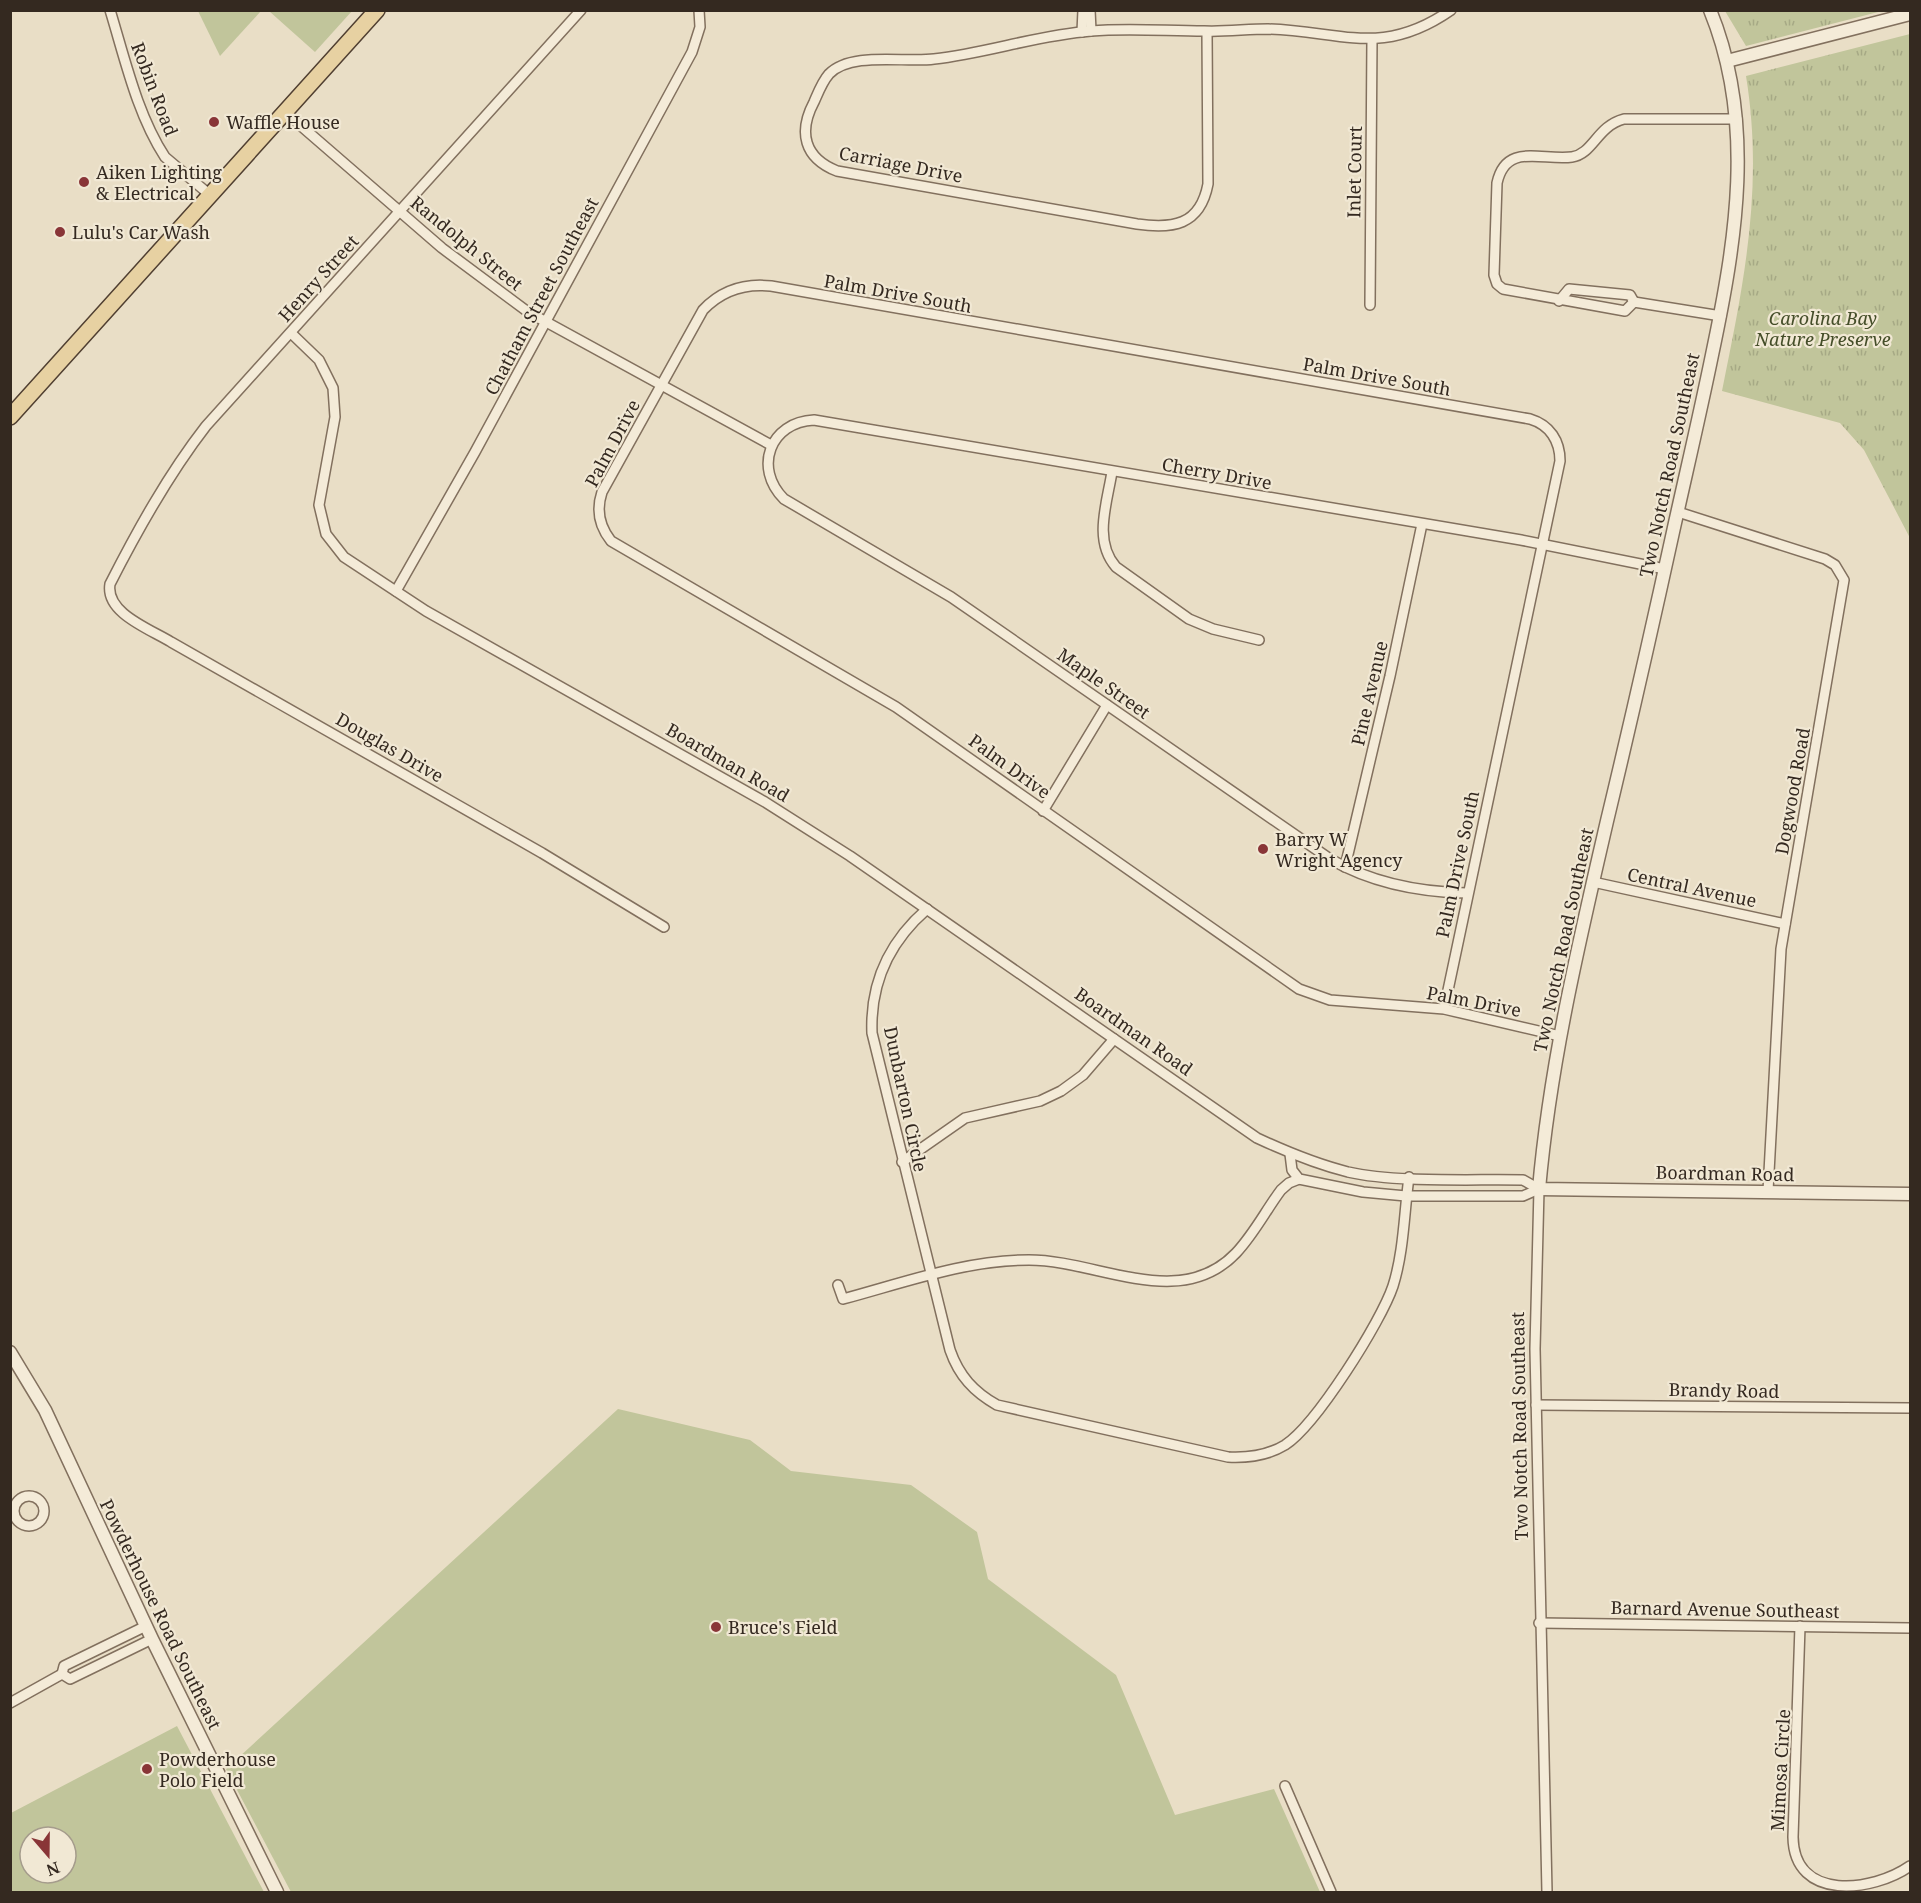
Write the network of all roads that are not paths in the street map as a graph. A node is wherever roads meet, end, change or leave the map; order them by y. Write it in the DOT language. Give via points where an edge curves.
graph roads {
  1 [pos="110,10"];
  2 [pos="377,10"];
  3 [pos="581,10"];
  4 [pos="699,10"];
  5 [pos="1083,10"];
  6 [pos="1089,10"];
  7 [pos="1451,10"];
  8 [pos="1710,10"];
  9 [pos="1911,14"];
  10 [pos="1087,31"];
  11 [pos="1207,32"];
  12 [pos="1372,39"];
  13 [pos="1727,61"];
  14 [pos="285,112"];
  15 [pos="1737,119"];
  16 [pos="210,195"];
  17 [pos="401,211"];
  18 [pos="1559,301"];
  19 [pos="1634,303"];
  20 [pos="1370,304"];
  21 [pos="1720,316"];
  22 [pos="546,322"];
  23 [pos="291,333"];
  24 [pos="661,386"];
  25 [pos="10,417"];
  26 [pos="771,445"];
  27 [pos="1112,472"];
  28 [pos="1678,512"];
  29 [pos="1422,524"];
  30 [pos="1544,544"];
  31 [pos="1665,569"];
  32 [pos="109,589"];
  33 [pos="396,591"];
  34 [pos="1259,640"];
  35 [pos="1107,705"];
  36 [pos="1043,811"];
  37 [pos="1345,867"];
  38 [pos="1593,882"];
  39 [pos="1466,893"];
  40 [pos="927,909"];
  41 [pos="1785,924"];
  42 [pos="664,927"];
  43 [pos="1444,1009"];
  44 [pos="1560,1036"];
  45 [pos="1114,1039"];
  46 [pos="1290,1154"];
  47 [pos="902,1162"];
  48 [pos="1409,1177"];
  49 [pos="1299,1179"];
  50 [pos="1539,1188"];
  51 [pos="1768,1191"];
  52 [pos="1911,1194"];
  53 [pos="1406,1196"];
  54 [pos="930,1275"];
  55 [pos="838,1285"];
  56 [pos="10,1352"];
  57 [pos="1536,1405"];
  58 [pos="1911,1408"];
  59 [pos="1539,1623"];
  60 [pos="146,1626"];
  61 [pos="1800,1626"];
  62 [pos="1911,1628"];
  63 [pos="152,1639"];
  64 [pos="62,1674"];
  65 [pos="10,1702"];
  66 [pos="1285,1786"];
  67 [pos="1911,1866"];
  68 [pos="277,1893"];
  69 [pos="1331,1893"];
  70 [pos="1546,1893"];
  1 -- 16 [label="street, Robin Road" via="141,107 160,149"];
  2 -- 14 [label="main road"];
  3 -- 17 [label="street, Henry Street"];
  4 -- 22 [label="street, Chatham Street Southeast" via="700,27 692,52"];
  5 -- 10 [label="street"];
  6 -- 10 [label="street"];
  7 -- 12 [label="street, Carriage Drive" via="1422,28"];
  8 -- 13 [label="street, Two Notch Road Southeast"];
  9 -- 13 [label="street"];
  10 -- 11 [label="street, Carriage Drive"];
  10 -- 11 [label="street, Carriage Drive" via="934,59 861,61 840,66 826,79 806,117 809,147 818,159 837,171 1137,224 1176,225 1200,207 1208,184"];
  11 -- 12 [label="street, Carriage Drive" via="1289,30 1344,39"];
  12 -- 20 [label="street, Inlet Court"];
  13 -- 15 [label="street, Two Notch Road Southeast"];
  14 -- 16 [label="main road"];
  14 -- 17 [label="street, Randolph Street"];
  15 -- 18 [label="street" via="1624,119 1602,130 1584,153 1573,157 1518,156 1500,170 1494,275 1497,284 1503,289"];
  15 -- 21 [label="street, Two Notch Road Southeast" via="1737,198"];
  16 -- 25 [label="main road"];
  17 -- 22 [label="street, Randolph Street" via="470,270"];
  17 -- 23 [label="street, Henry Street"];
  18 -- 19 [label="street" via="1625,311"];
  18 -- 19 [label="street" via="1569,289 1579,288 1630,295"];
  19 -- 21 [label="street"];
  21 -- 28 [label="street, Two Notch Road Southeast"];
  22 -- 24 [label="street, Randolph Street"];
  22 -- 33 [label="street, Chatham Street Southeast"];
  23 -- 32 [label="street, Henry Street" via="192,444 149,512"];
  23 -- 33 [label="street, Boardman Road" via="323,365 335,398 332,440 319,496 326,534 344,557"];
  24 -- 26 [label="street, Randolph Street"];
  24 -- 30 [label="street, Palm Drive South" via="709,303 734,289 761,285 1530,419 1553,435 1560,454"];
  24 -- 36 [label="street, Palm Drive" via="600,499 600,522 611,541 896,707"];
  26 -- 27 [label="street, Cherry Drive" via="793,424 814,420"];
  26 -- 35 [label="street, Maple Street" via="768,474 784,499 951,597"];
  27 -- 29 [label="street, Cherry Drive"];
  27 -- 34 [label="street" via="1103,541 1107,556 1116,567 1189,619"];
  28 -- 31 [label="street, Two Notch Road Southeast"];
  28 -- 41 [label="street, Dogwood Road" via="1825,559 1835,565 1844,580"];
  29 -- 30 [label="street, Cherry Drive"];
  29 -- 37 [label="street, Pine Avenue"];
  30 -- 31 [label="street, Cherry Drive"];
  30 -- 39 [label="street, Palm Drive South"];
  31 -- 38 [label="street, Two Notch Road Southeast"];
  32 -- 42 [label="street, Douglas Drive" via="117,608 171,642 542,853"];
  33 -- 40 [label="street, Boardman Road" via="771,806"];
  35 -- 36 [label="street"];
  35 -- 37 [label="street, Maple Street"];
  36 -- 43 [label="street, Palm Drive" via="1299,989 1330,1000"];
  37 -- 39 [label="street, Maple Street" via="1409,889"];
  38 -- 41 [label="street, Central Avenue"];
  38 -- 44 [label="street, Two Notch Road Southeast"];
  39 -- 43 [label="street, Palm Drive South"];
  40 -- 45 [label="street, Boardman Road"];
  40 -- 47 [label="street, Dunbarton Circle" via="891,950 872,998 872,1033"];
  41 -- 51 [label="street, Dogwood Road"];
  43 -- 44 [label="street, Palm Drive"];
  44 -- 50 [label="street, Two Notch Road Southeast"];
  45 -- 46 [label="street, Boardman Road" via="1257,1138"];
  45 -- 47 [label="street" via="1090,1068 1061,1091 1040,1101 965,1118"];
  46 -- 48 [label="street, Boardman Road" via="1350,1172"];
  46 -- 49 [label="street" via="1292,1170"];
  47 -- 54 [label="street, Dunbarton Circle"];
  48 -- 50 [label="street, Boardman Road" via="1523,1180"];
  48 -- 53 [label="street, Dunbarton Circle"];
  49 -- 53 [label="street, Boardman Road"];
  49 -- 54 [label="street" via="1288,1182 1228,1260 1210,1273 1189,1280 1157,1282 1068,1263 1030,1260"];
  50 -- 51 [label="street, Boardman Road"];
  50 -- 53 [label="street, Boardman Road" via="1522,1196"];
  50 -- 57 [label="street, Two Notch Road Southeast"];
  51 -- 52 [label="street, Boardman Road"];
  53 -- 54 [label="street, Dunbarton Circle" via="1397,1270 1372,1329 1303,1430 1278,1449 1248,1457 1228,1457 998,1406 964,1379 953,1360"];
  54 -- 55 [label="street" via="843,1299"];
  56 -- 60 [label="street, Powderhouse Road Southeast" via="37,1392"];
  57 -- 58 [label="street, Brandy Road"];
  57 -- 59 [label="street, Two Notch Road Southeast"];
  59 -- 61 [label="street, Barnard Avenue Southeast"];
  59 -- 70 [label="street, Two Notch Road Southeast"];
  60 -- 63 [label="street, Powderhouse Road Southeast"];
  60 -- 64 [label="street" via="64,1666"];
  61 -- 62 [label="street, Barnard Avenue Southeast"];
  61 -- 67 [label="street, Mimosa Circle" via="1793,1837 1797,1859 1819,1882 1842,1886 1876,1882"];
  63 -- 64 [label="street" via="70,1679"];
  63 -- 68 [label="street, Powderhouse Road Southeast"];
  64 -- 65 [label="street"];
  66 -- 69 [label="street"];
}
